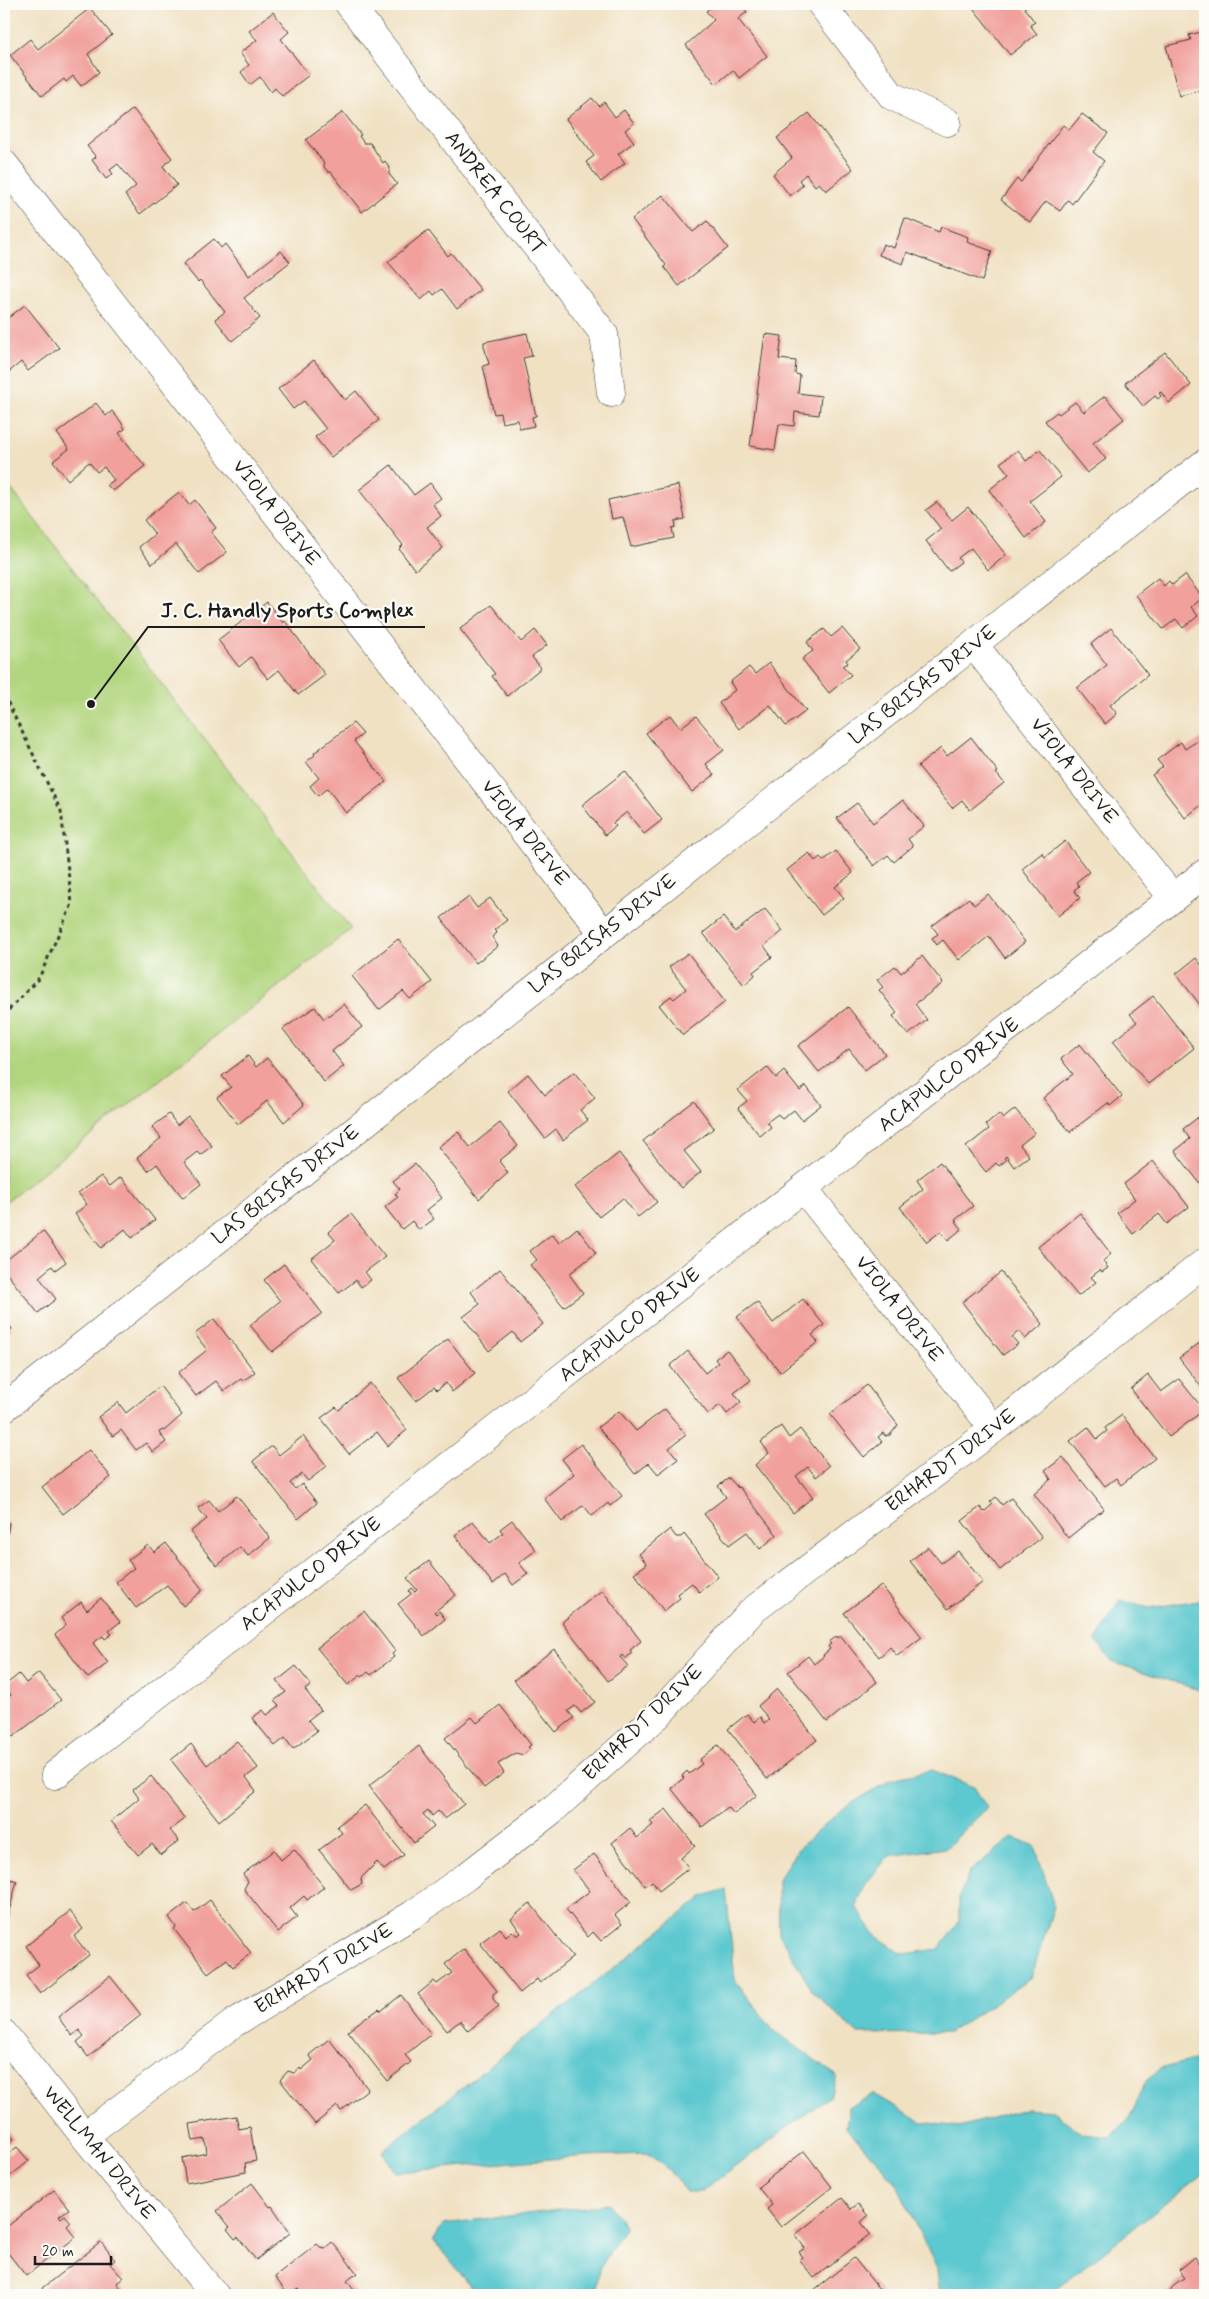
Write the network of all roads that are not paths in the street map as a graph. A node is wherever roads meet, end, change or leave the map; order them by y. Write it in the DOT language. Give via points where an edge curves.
graph roads {
  1 [pos="349,4"];
  2 [pos="820,4"];
  3 [pos="947,122"];
  4 [pos="4,164"];
  5 [pos="611,394"];
  6 [pos="1205,463"];
  7 [pos="974,645"];
  8 [pos="1205,873"];
  9 [pos="1173,898"];
  10 [pos="604,934"];
  11 [pos="804,1189"];
  12 [pos="1205,1262"];
  13 [pos="4,1408"];
  14 [pos="994,1429"];
  15 [pos="55,1775"];
  16 [pos="4,2034"];
  17 [pos="84,2136"];
  18 [pos="215,2295"];
  1 -- 5 [label="street, ANDREA COURT" via="604,334"];
  2 -- 3 [label="street" via="892,96"];
  4 -- 10 [label="street, VIOLA DRIVE"];
  6 -- 7 [label="street, LAS BRISAS DRIVE"];
  7 -- 9 [label="street, VIOLA DRIVE"];
  7 -- 10 [label="street, LAS BRISAS DRIVE"];
  8 -- 9 [label="street, ACAPULCO DRIVE"];
  9 -- 11 [label="street, ACAPULCO DRIVE"];
  10 -- 13 [label="street, LAS BRISAS DRIVE"];
  11 -- 14 [label="street, VIOLA DRIVE"];
  11 -- 15 [label="street, ACAPULCO DRIVE"];
  12 -- 14 [label="street, ERHARDT DRIVE"];
  14 -- 17 [label="street, ERHARDT DRIVE" via="752,1611 658,1715 551,1811 412,1915 234,2023"];
  16 -- 17 [label="street, WELLMAN DRIVE"];
  17 -- 18 [label="street, WELLMAN DRIVE"];
}
